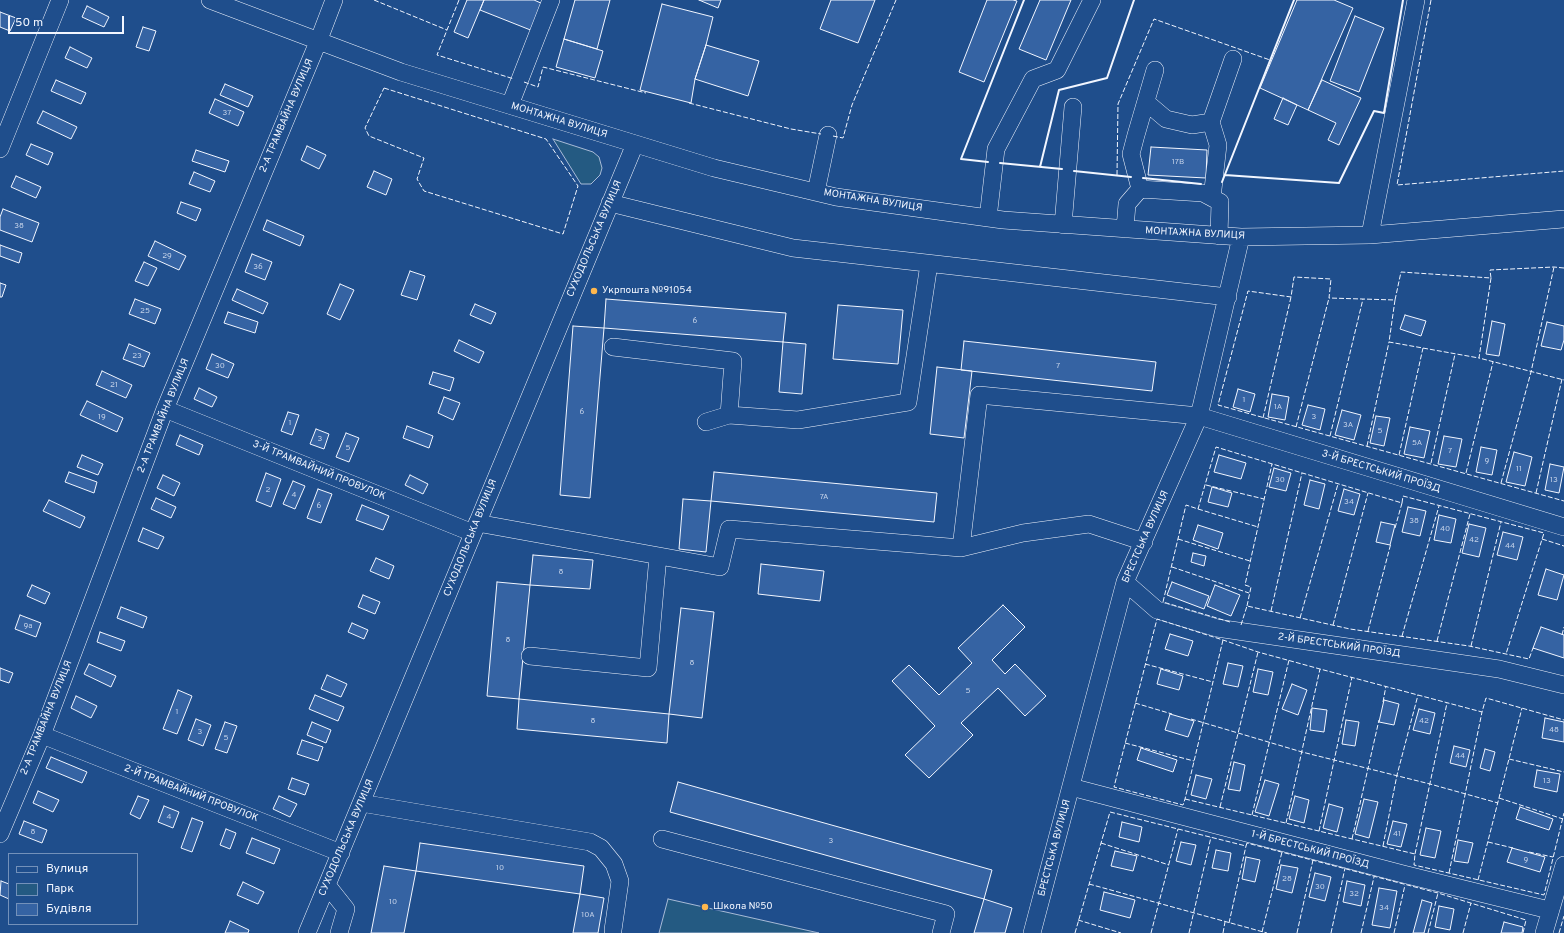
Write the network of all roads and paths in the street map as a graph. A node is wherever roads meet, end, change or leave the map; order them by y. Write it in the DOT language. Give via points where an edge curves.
graph roads {
  1 [pos="60,0"];
  2 [pos="210,0"];
  3 [pos="334,0"];
  4 [pos="551,0"];
  5 [pos="1092,0"];
  6 [pos="1416,0"];
  7 [pos="318,42"];
  8 [pos="1233,60"];
  9 [pos="1156,70"];
  10 [pos="1146,102"];
  11 [pos="510,105"];
  12 [pos="1073,107"];
  13 [pos="1211,122"];
  14 [pos="828,135"];
  15 [pos="635,144"];
  16 [pos="0,149"];
  17 [pos="1140,189"];
  18 [pos="816,192"];
  19 [pos="1212,198"];
  20 [pos="610,203"];
  21 [pos="988,218"];
  22 [pos="1564,219"];
  23 [pos="1063,225"];
  24 [pos="1125,229"];
  25 [pos="1370,235"];
  26 [pos="1219,236"];
  27 [pos="1241,237"];
  28 [pos="929,264"];
  29 [pos="1228,297"];
  30 [pos="613,346"];
  31 [pos="165,409"];
  32 [pos="729,415"];
  33 [pos="1199,416"];
  34 [pos="706,422"];
  35 [pos="1564,527"];
  36 [pos="475,528"];
  37 [pos="1144,542"];
  38 [pos="961,548"];
  39 [pos="658,556"];
  40 [pos="1125,582"];
  41 [pos="530,656"];
  42 [pos="1564,685"];
  43 [pos="42,736"];
  44 [pos="1071,787"];
  45 [pos="361,803"];
  46 [pos="0,834"];
  47 [pos="662,839"];
  48 [pos="341,853"];
  49 [pos="1564,865"];
  50 [pos="327,885"];
  51 [pos="1549,910"];
  52 [pos="613,930"];
  53 [pos="307,933"];
  54 [pos="339,933"];
  55 [pos="941,933"];
  56 [pos="1032,933"];
  57 [pos="1544,933"];
  1 -- 16 [label="street"];
  2 -- 7 [label="street, МОНТАЖНА ВУЛИЦЯ"];
  3 -- 7 [label="street, 2-А ТРАМВАЙНА ВУЛИЦЯ"];
  4 -- 11 [label="street"];
  5 -- 21 [label="street" via="1057,70 1033,79 996,149"];
  6 -- 25 [label="street"];
  7 -- 11 [label="street, МОНТАЖНА ВУЛИЦЯ" via="401,72"];
  7 -- 31 [label="street, 2-А ТРАМВАЙНА ВУЛИЦЯ"];
  8 -- 13 [label="street"];
  9 -- 10 [label="street"];
  10 -- 13 [label="street" via="1166,119 1192,125"];
  10 -- 17 [label="street" via="1131,154"];
  11 -- 15 [label="street, МОНТАЖНА ВУЛИЦЯ"];
  12 -- 23 [label="street"];
  13 -- 19 [label="street" via="1218,145"];
  14 -- 18 [label="street"];
  15 -- 18 [label="street, МОНТАЖНА ВУЛИЦЯ" via="714,168"];
  15 -- 20 [label="street, СУХОДОЛЬСЬКА ВУЛИЦЯ"];
  17 -- 19 [label="street" via="1203,193"];
  17 -- 24 [label="street" via="1127,204"];
  18 -- 21 [label="street, МОНТАЖНА ВУЛИЦЯ"];
  19 -- 26 [label="street" via="1220,202"];
  20 -- 28 [label="street" via="793,248"];
  20 -- 36 [label="street, СУХОДОЛЬСЬКА ВУЛИЦЯ"];
  21 -- 23 [label="street, МОНТАЖНА ВУЛИЦЯ"];
  22 -- 25 [label="street, МОНТАЖНА ВУЛИЦЯ"];
  23 -- 24 [label="street, МОНТАЖНА ВУЛИЦЯ"];
  24 -- 26 [label="street, МОНТАЖНА ВУЛИЦЯ"];
  25 -- 27 [label="street, МОНТАЖНА ВУЛИЦЯ"];
  26 -- 27 [label="street, МОНТАЖНА ВУЛИЦЯ"];
  27 -- 29 [label="street, БРЕСТСЬКА ВУЛИЦЯ"];
  28 -- 29 [label="street"];
  28 -- 32 [label="street" via="908,402 798,420"];
  29 -- 33 [label="street, БРЕСТСЬКА ВУЛИЦЯ"];
  30 -- 32 [label="street" via="732,362"];
  31 -- 36 [label="street, 3-Й ТРАМВАЙНИЙ ПРОВУЛОК"];
  31 -- 43 [label="street, 2-А ТРАМВАЙНА ВУЛИЦЯ"];
  32 -- 34 [label="street"];
  33 -- 35 [label="street, 3-Й БРЕСТСЬКИЙ ПРОЇЗД"];
  33 -- 37 [label="street, БРЕСТСЬКА ВУЛИЦЯ"];
  33 -- 38 [label="street, 3-Й БРЕСТСЬКИЙ ПРОЇЗД" via="978,395"];
  36 -- 39 [label="street, 3-Й ТРАМВАЙНИЙ ПРОВУЛОК"];
  36 -- 45 [label="street, СУХОДОЛЬСЬКА ВУЛИЦЯ"];
  37 -- 38 [label="street" via="1089,524 1023,533"];
  37 -- 40 [label="street, БРЕСТСЬКА ВУЛИЦЯ"];
  38 -- 39 [label="street, 3-Й ТРАМВАЙНИЙ ПРОВУЛОК" via="729,529 720,567"];
  39 -- 41 [label="street" via="648,668"];
  40 -- 42 [label="street, 2-Й БРЕСТСЬКИЙ ПРОЇЗД" via="1157,610 1217,628 1499,670"];
  40 -- 44 [label="street, БРЕСТСЬКА ВУЛИЦЯ"];
  43 -- 46 [label="street, 2-А ТРАМВАЙНА ВУЛИЦЯ"];
  43 -- 48 [label="street, 2-Й ТРАМВАЙНИЙ ПРОВУЛОК"];
  44 -- 51 [label="street, 1-Й БРЕСТСЬКИЙ ПРОЇЗД"];
  44 -- 56 [label="street, БРЕСТСЬКА ВУЛИЦЯ"];
  45 -- 48 [label="street, СУХОДОЛЬСЬКА ВУЛИЦЯ"];
  45 -- 52 [label="street" via="590,842 601,848 614,864 620,881"];
  47 -- 55 [label="street" via="946,914"];
  48 -- 50 [label="street, СУХОДОЛЬСЬКА ВУЛИЦЯ"];
  49 -- 51 [label="street"];
  50 -- 53 [label="street, СУХОДОЛЬСЬКА ВУЛИЦЯ"];
  50 -- 54 [label="street" via="346,908"];
  51 -- 57 [label="street"];
}
